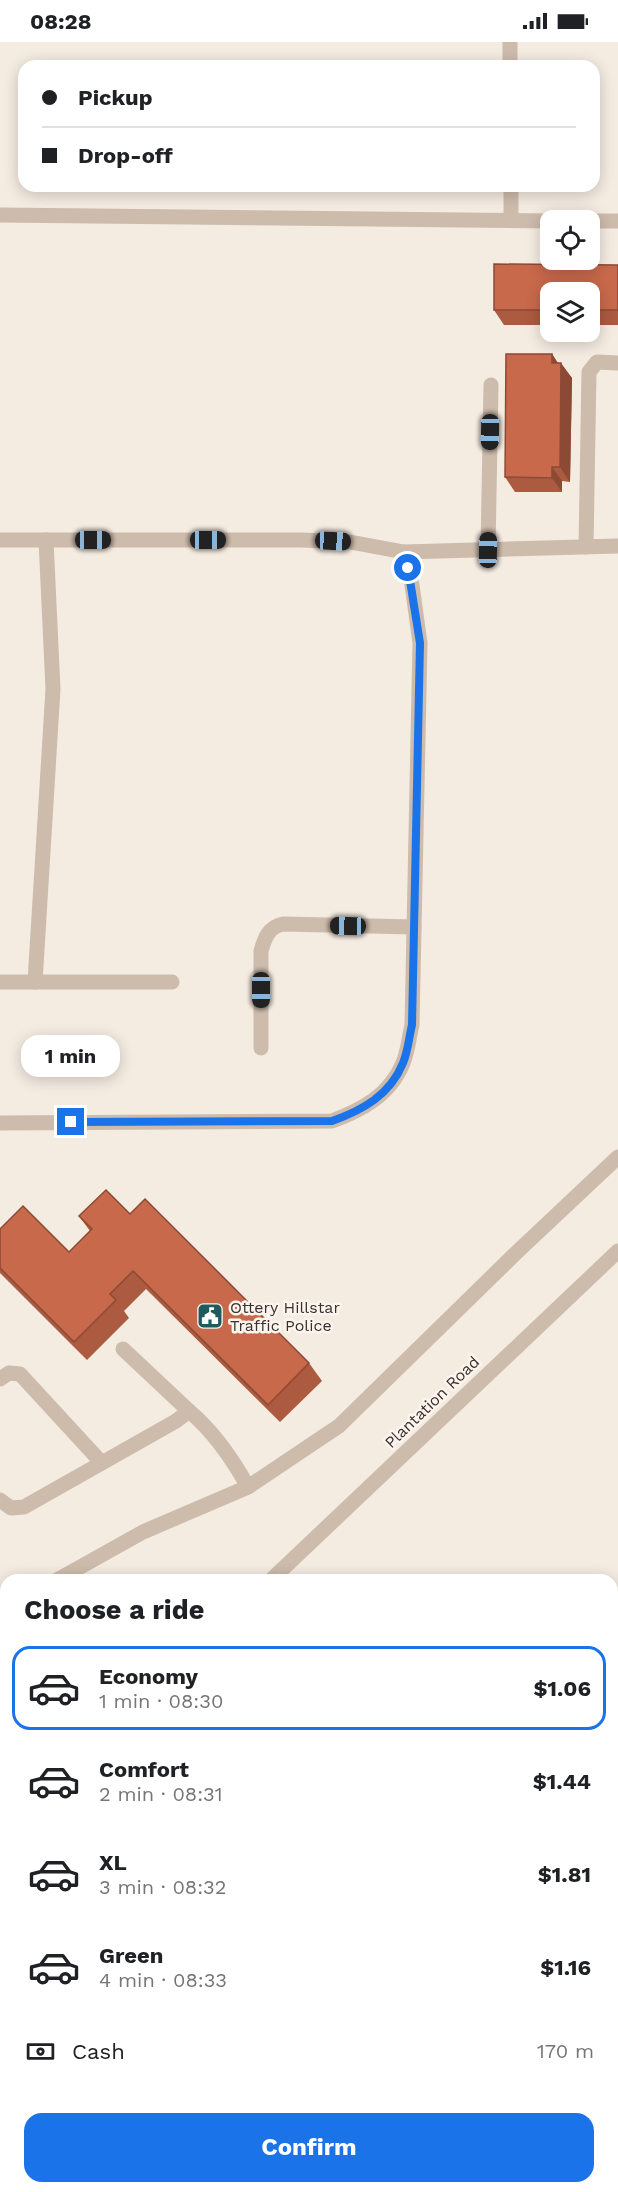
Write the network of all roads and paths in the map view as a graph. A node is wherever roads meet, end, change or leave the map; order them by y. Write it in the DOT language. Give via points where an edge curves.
graph roads {
  1 [pos="510,42"];
  2 [pos="510,60"];
  3 [pos="511,192"];
  4 [pos="0,215"];
  5 [pos="511,220"];
  6 [pos="540,221"];
  7 [pos="600,221"];
  8 [pos="618,221"];
  9 [pos="618,363"];
  10 [pos="491,385"];
  11 [pos="0,540"];
  12 [pos="46,540"];
  13 [pos="618,546"];
  14 [pos="586,547"];
  15 [pos="488,550"];
  16 [pos="404,552"];
  17 [pos="414,927"];
  18 [pos="0,982"];
  19 [pos="35,982"];
  20 [pos="172,982"];
  21 [pos="261,1048"];
  22 [pos="0,1123"];
  23 [pos="618,1157"];
  24 [pos="618,1251"];
  25 [pos="123,1349"];
  26 [pos="0,1379"];
  27 [pos="189,1411"];
  28 [pos="101,1462"];
  29 [pos="248,1487"];
  30 [pos="0,1500"];
  31 [pos="68,1574"];
  32 [pos="277,1574"];
  1 -- 2 [label="street"];
  3 -- 5 [label="street"];
  4 -- 5 [label="street"];
  5 -- 6 [label="street"];
  7 -- 8 [label="street"];
  9 -- 14 [label="street" via="597,362 589,372"];
  10 -- 15 [label="street"];
  11 -- 12 [label="street"];
  12 -- 16 [label="street" via="301,540 350,542"];
  12 -- 19 [label="street" via="53,689"];
  13 -- 14 [label="street"];
  14 -- 15 [label="street"];
  15 -- 16 [label="street"];
  16 -- 17 [label="street" via="420,643"];
  17 -- 21 [label="street" via="275,926 261,951"];
  17 -- 22 [label="street" via="412,1025 403,1063 387,1089 352,1114 332,1121"];
  18 -- 19 [label="street"];
  19 -- 20 [label="street"];
  23 -- 29 [label="street" via="339,1426"];
  24 -- 32 [label="street, Plantation Road"];
  25 -- 27 [label="street"];
  26 -- 28 [label="street" via="9,1373 20,1374"];
  27 -- 28 [label="street"];
  27 -- 29 [label="street" via="233,1459"];
  28 -- 30 [label="street" via="24,1507 11,1508"];
  29 -- 31 [label="street" via="143,1532"];
}
